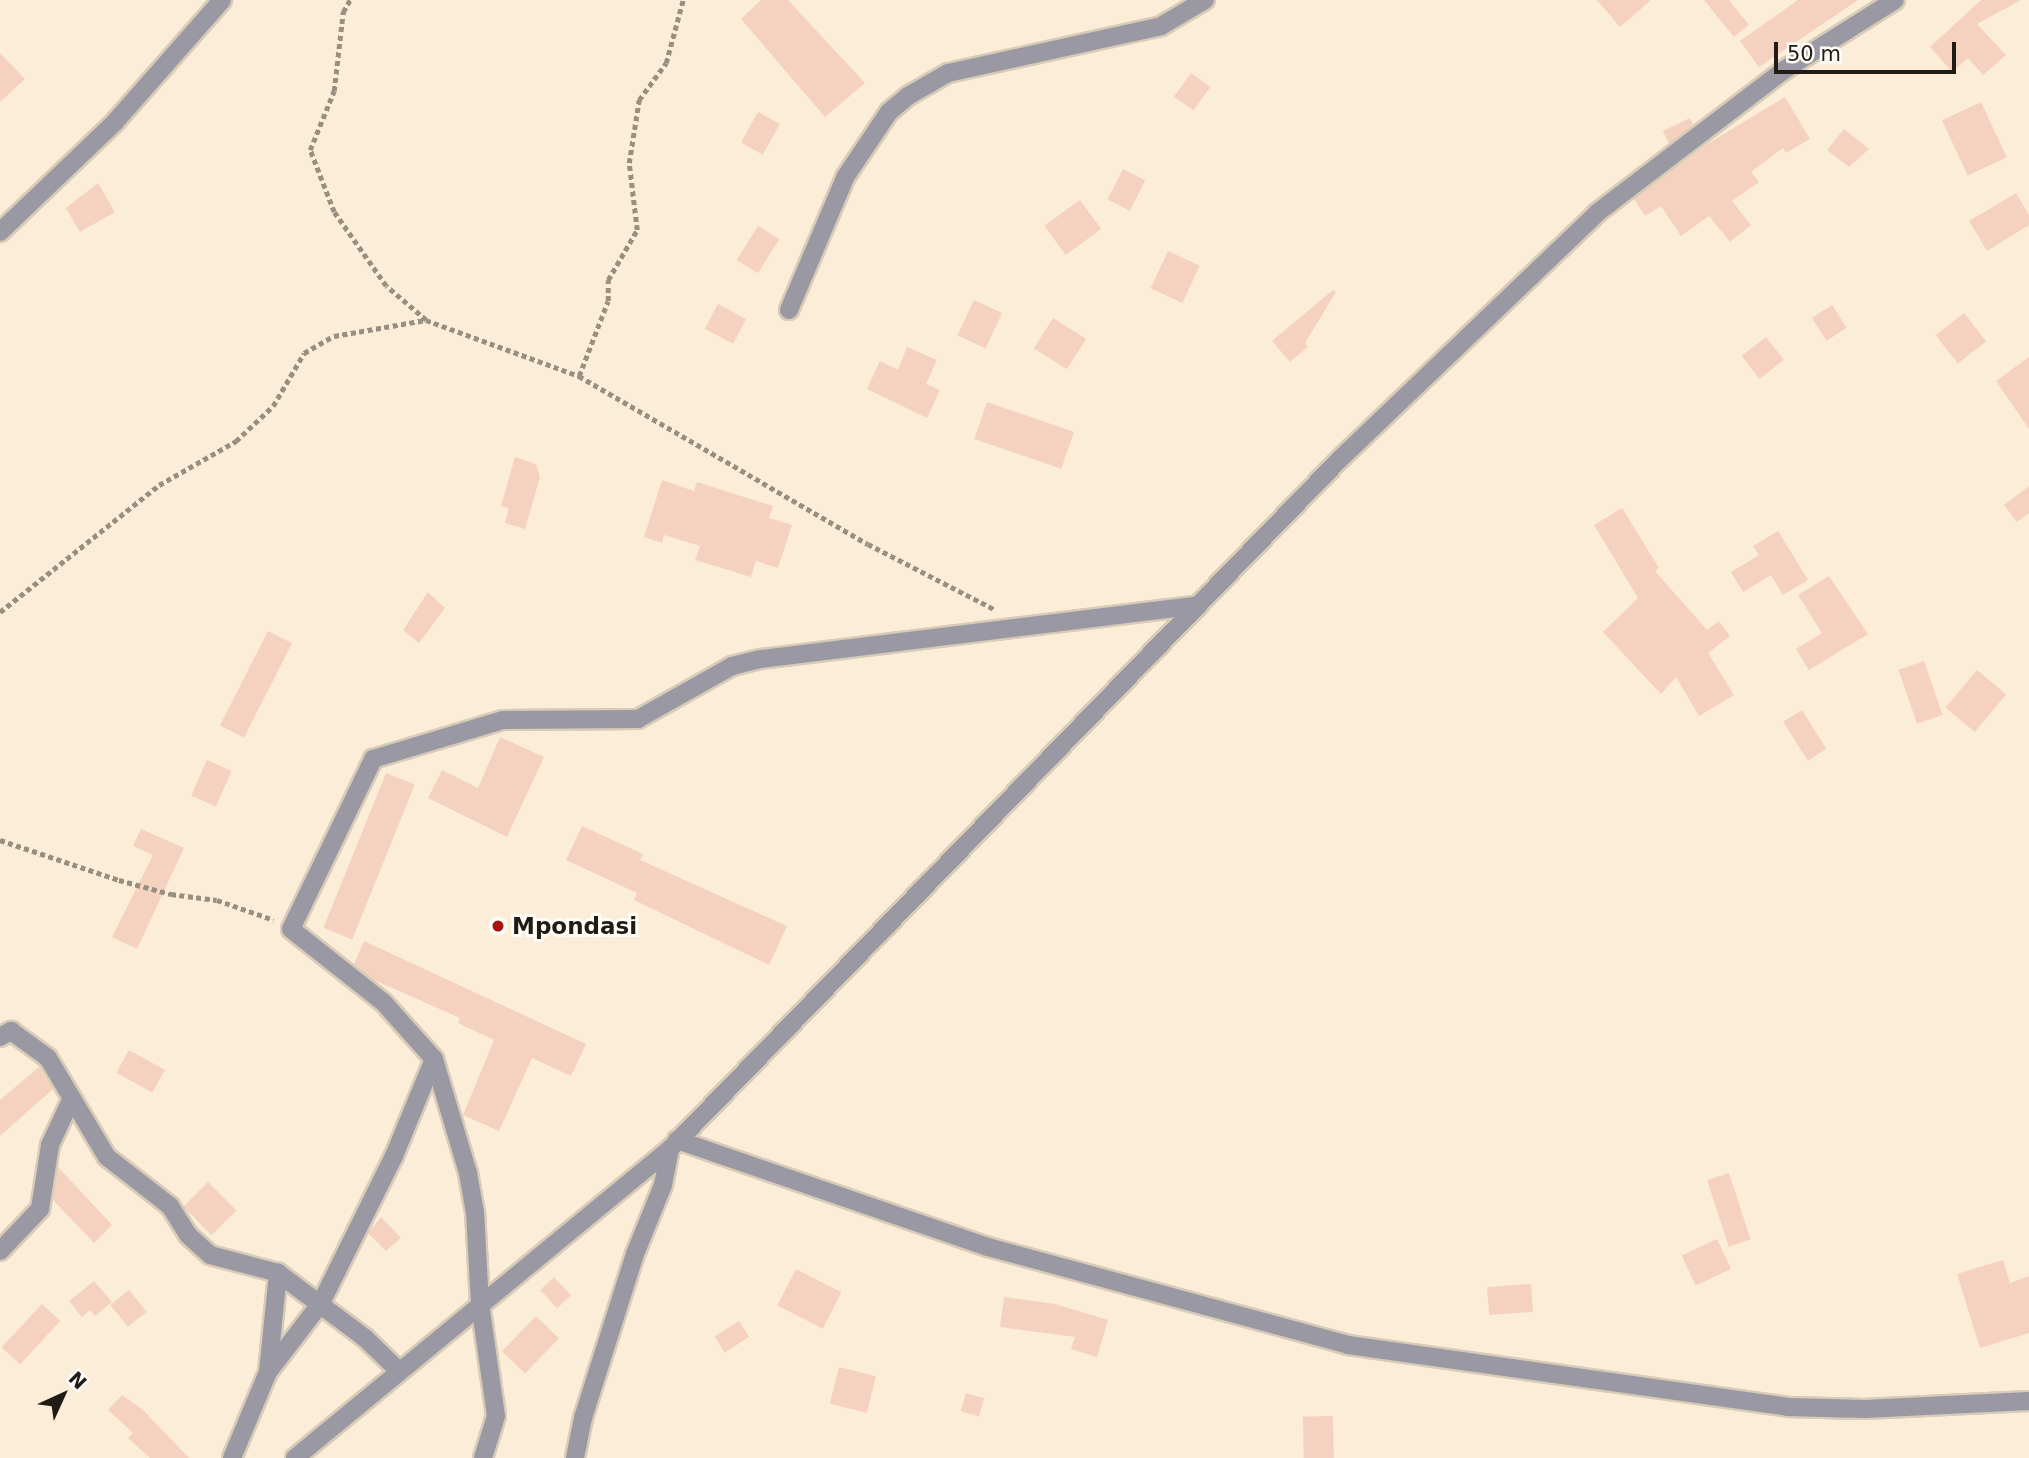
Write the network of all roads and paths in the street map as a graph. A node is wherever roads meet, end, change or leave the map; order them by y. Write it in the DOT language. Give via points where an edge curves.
graph roads {
  1 [pos="222,0"];
  2 [pos="350,0"];
  3 [pos="683,0"];
  4 [pos="1205,0"];
  5 [pos="1895,0"];
  6 [pos="0,232"];
  7 [pos="789,310"];
  8 [pos="426,320"];
  9 [pos="579,376"];
  10 [pos="1199,605"];
  11 [pos="0,612"];
  12 [pos="1028,626"];
  13 [pos="0,840"];
  14 [pos="291,929"];
  15 [pos="0,1037"];
  16 [pos="434,1059"];
  17 [pos="71,1100"];
  18 [pos="673,1144"];
  19 [pos="0,1251"];
  20 [pos="278,1273"];
  21 [pos="321,1303"];
  22 [pos="480,1304"];
  23 [pos="399,1371"];
  24 [pos="268,1372"];
  25 [pos="2029,1401"];
  26 [pos="232,1458"];
  27 [pos="295,1458"];
  28 [pos="483,1458"];
  29 [pos="575,1458"];
  1 -- 6 [label="street" via="115,122"];
  2 -- 8 [label="path" via="343,12 334,92 310,150 334,212 386,286"];
  3 -- 9 [label="path" via="666,63 639,100 629,163 637,230 608,280 608,301"];
  4 -- 7 [label="street" via="1161,26 948,73 908,96 889,112 846,176"];
  5 -- 10 [label="street" via="1784,70 1597,213 1340,459"];
  8 -- 9 [label="path"];
  8 -- 11 [label="path" via="334,336 304,353 272,406 236,441 159,485"];
  9 -- 12 [label="path" via="868,544"];
  10 -- 12 [label="street"];
  10 -- 18 [label="street"];
  12 -- 14 [label="street" via="761,659 732,666 638,719 503,720 385,752 364,771"];
  13 -- 14 [label="path" via="119,880 238,906"];
  14 -- 16 [label="street" via="383,1002"];
  15 -- 17 [label="street" via="11,1031 38,1049 58,1072"];
  16 -- 21 [label="street" via="394,1156"];
  16 -- 22 [label="street" via="468,1173"];
  17 -- 19 [label="street" via="50,1145 40,1209"];
  17 -- 20 [label="street" via="107,1157 170,1206 188,1235 210,1255"];
  18 -- 22 [label="street"];
  18 -- 25 [label="street" via="988,1247 1348,1345 1787,1407 1865,1409"];
  18 -- 29 [label="street" via="583,1418"];
  20 -- 21 [label="street"];
  20 -- 24 [label="street"];
  21 -- 23 [label="street"];
  21 -- 24 [label="street"];
  22 -- 23 [label="street"];
  22 -- 28 [label="street" via="496,1416"];
  23 -- 27 [label="street"];
  24 -- 26 [label="street"];
}
